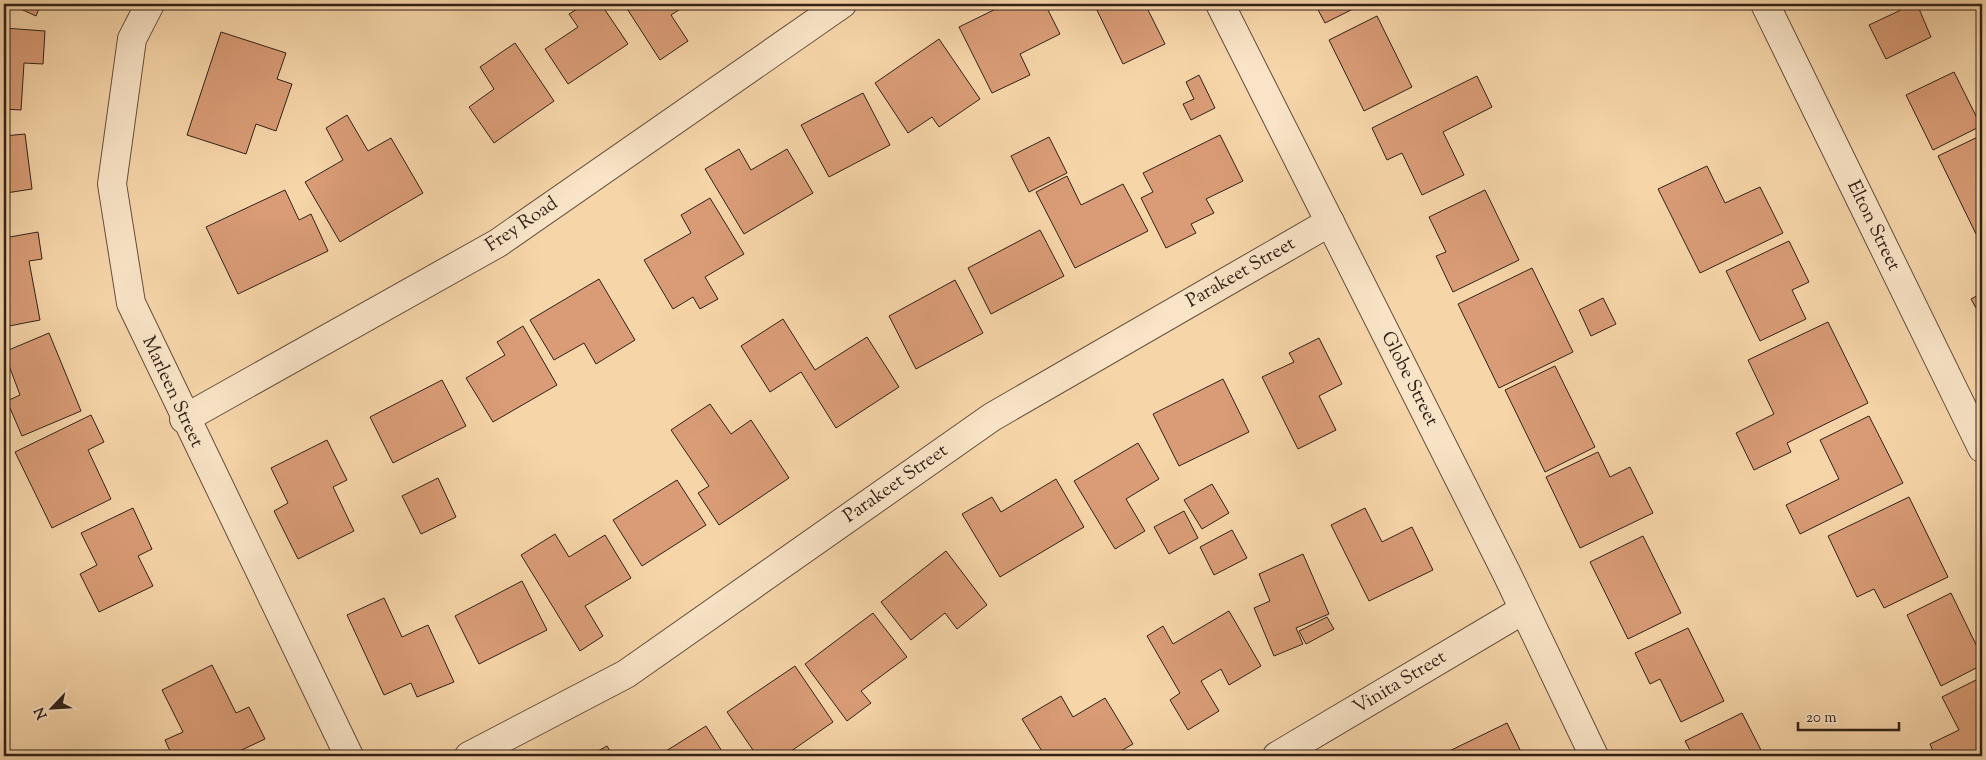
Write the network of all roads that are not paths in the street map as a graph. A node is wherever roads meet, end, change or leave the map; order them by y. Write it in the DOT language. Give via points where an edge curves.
graph roads {
  1 [pos="150,4"];
  2 [pos="842,4"];
  3 [pos="1220,4"];
  4 [pos="1765,4"];
  5 [pos="1330,222"];
  6 [pos="184,418"];
  7 [pos="1982,448"];
  8 [pos="1523,610"];
  9 [pos="349,756"];
  10 [pos="469,756"];
  11 [pos="1277,756"];
  12 [pos="1594,756"];
  1 -- 6 [label="street, Marleen Street" via="132,39 112,184 130,303"];
  2 -- 6 [label="street, Frey Road" via="498,243"];
  3 -- 5 [label="street, Globe Street"];
  4 -- 7 [label="street, Elton Street"];
  5 -- 8 [label="street, Globe Street"];
  5 -- 10 [label="street, Parakeet Street" via="992,417 626,674"];
  6 -- 9 [label="street, Marleen Street"];
  8 -- 11 [label="street, Vinita Street"];
  8 -- 12 [label="street, Globe Street"];
}
